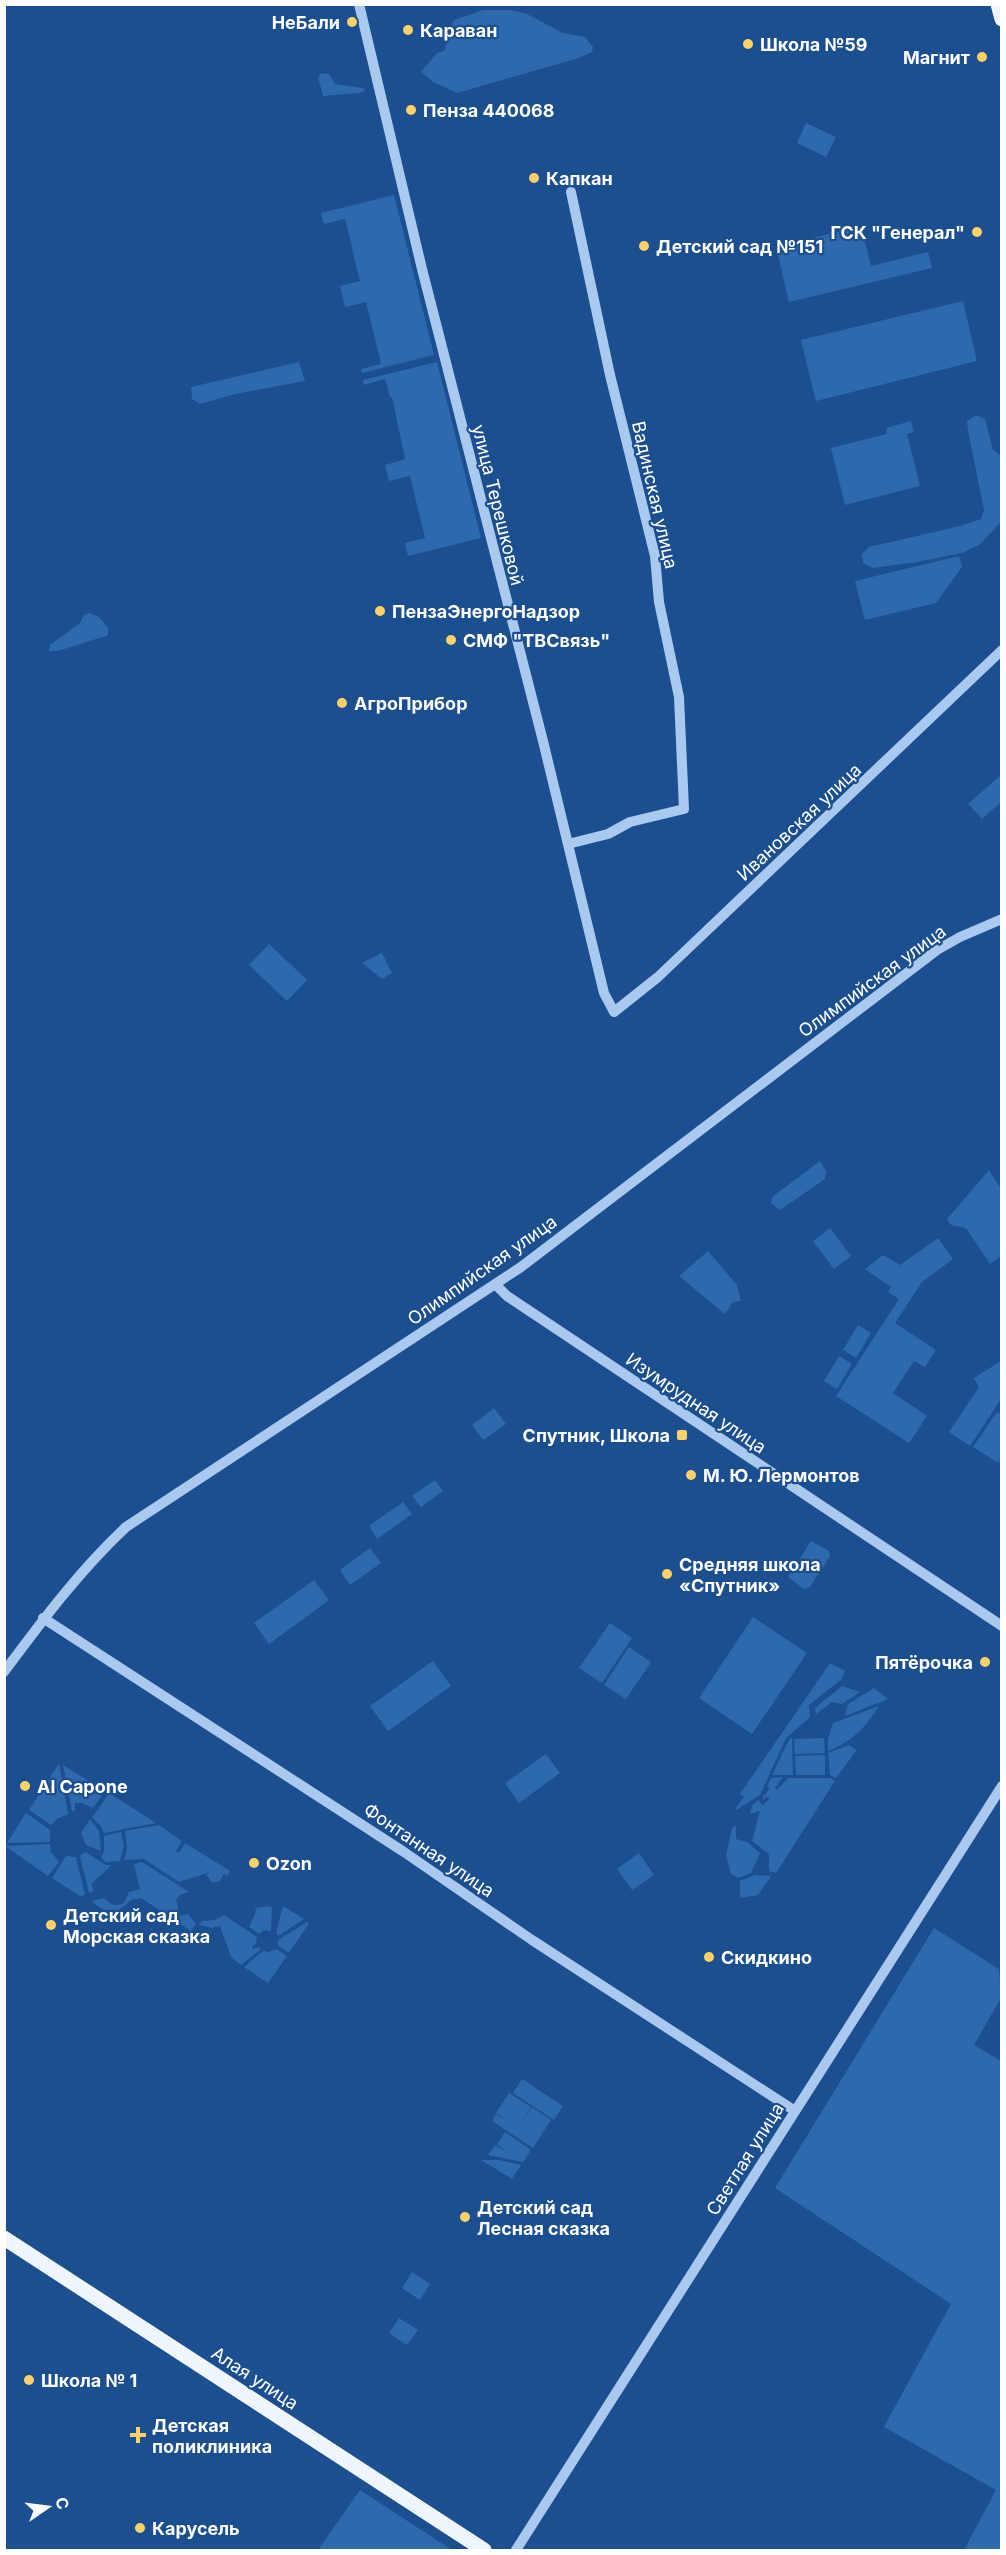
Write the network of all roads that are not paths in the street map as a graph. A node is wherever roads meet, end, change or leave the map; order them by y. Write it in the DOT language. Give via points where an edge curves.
graph roads {
  1 [pos="359,4"];
  2 [pos="998,4"];
  3 [pos="1002,19"];
  4 [pos="571,192"];
  5 [pos="1002,650"];
  6 [pos="568,844"];
  7 [pos="1002,918"];
  8 [pos="614,1012"];
  9 [pos="495,1284"];
  10 [pos="44,1618"];
  11 [pos="1002,1626"];
  12 [pos="4,1672"];
  13 [pos="1002,1786"];
  14 [pos="795,2111"];
  15 [pos="4,2238"];
  16 [pos="484,2550"];
  17 [pos="516,2550"];
  1 -- 6 [label="street, улица Терешковой"];
  2 -- 3 [label="main road"];
  4 -- 6 [label="street, Вадинская улица" via="610,375 656,556 659,602 679,697 684,808"];
  5 -- 8 [label="street, Ивановская улица" via="658,977"];
  6 -- 8 [label="street, улица Терешковой" via="604,993"];
  7 -- 9 [label="street, Олимпийская улица" via="937,950"];
  9 -- 10 [label="street, Олимпийская улица" via="126,1527 97,1554"];
  9 -- 11 [label="street, Изумрудная улица" via="579,1345"];
  10 -- 12 [label="street, Олимпийская улица"];
  10 -- 14 [label="street, Фонтанная улица"];
  13 -- 14 [label="street, Светлая улица"];
  14 -- 17 [label="street, Светлая улица"];
  15 -- 16 [label="main road, Алая улица"];
}
